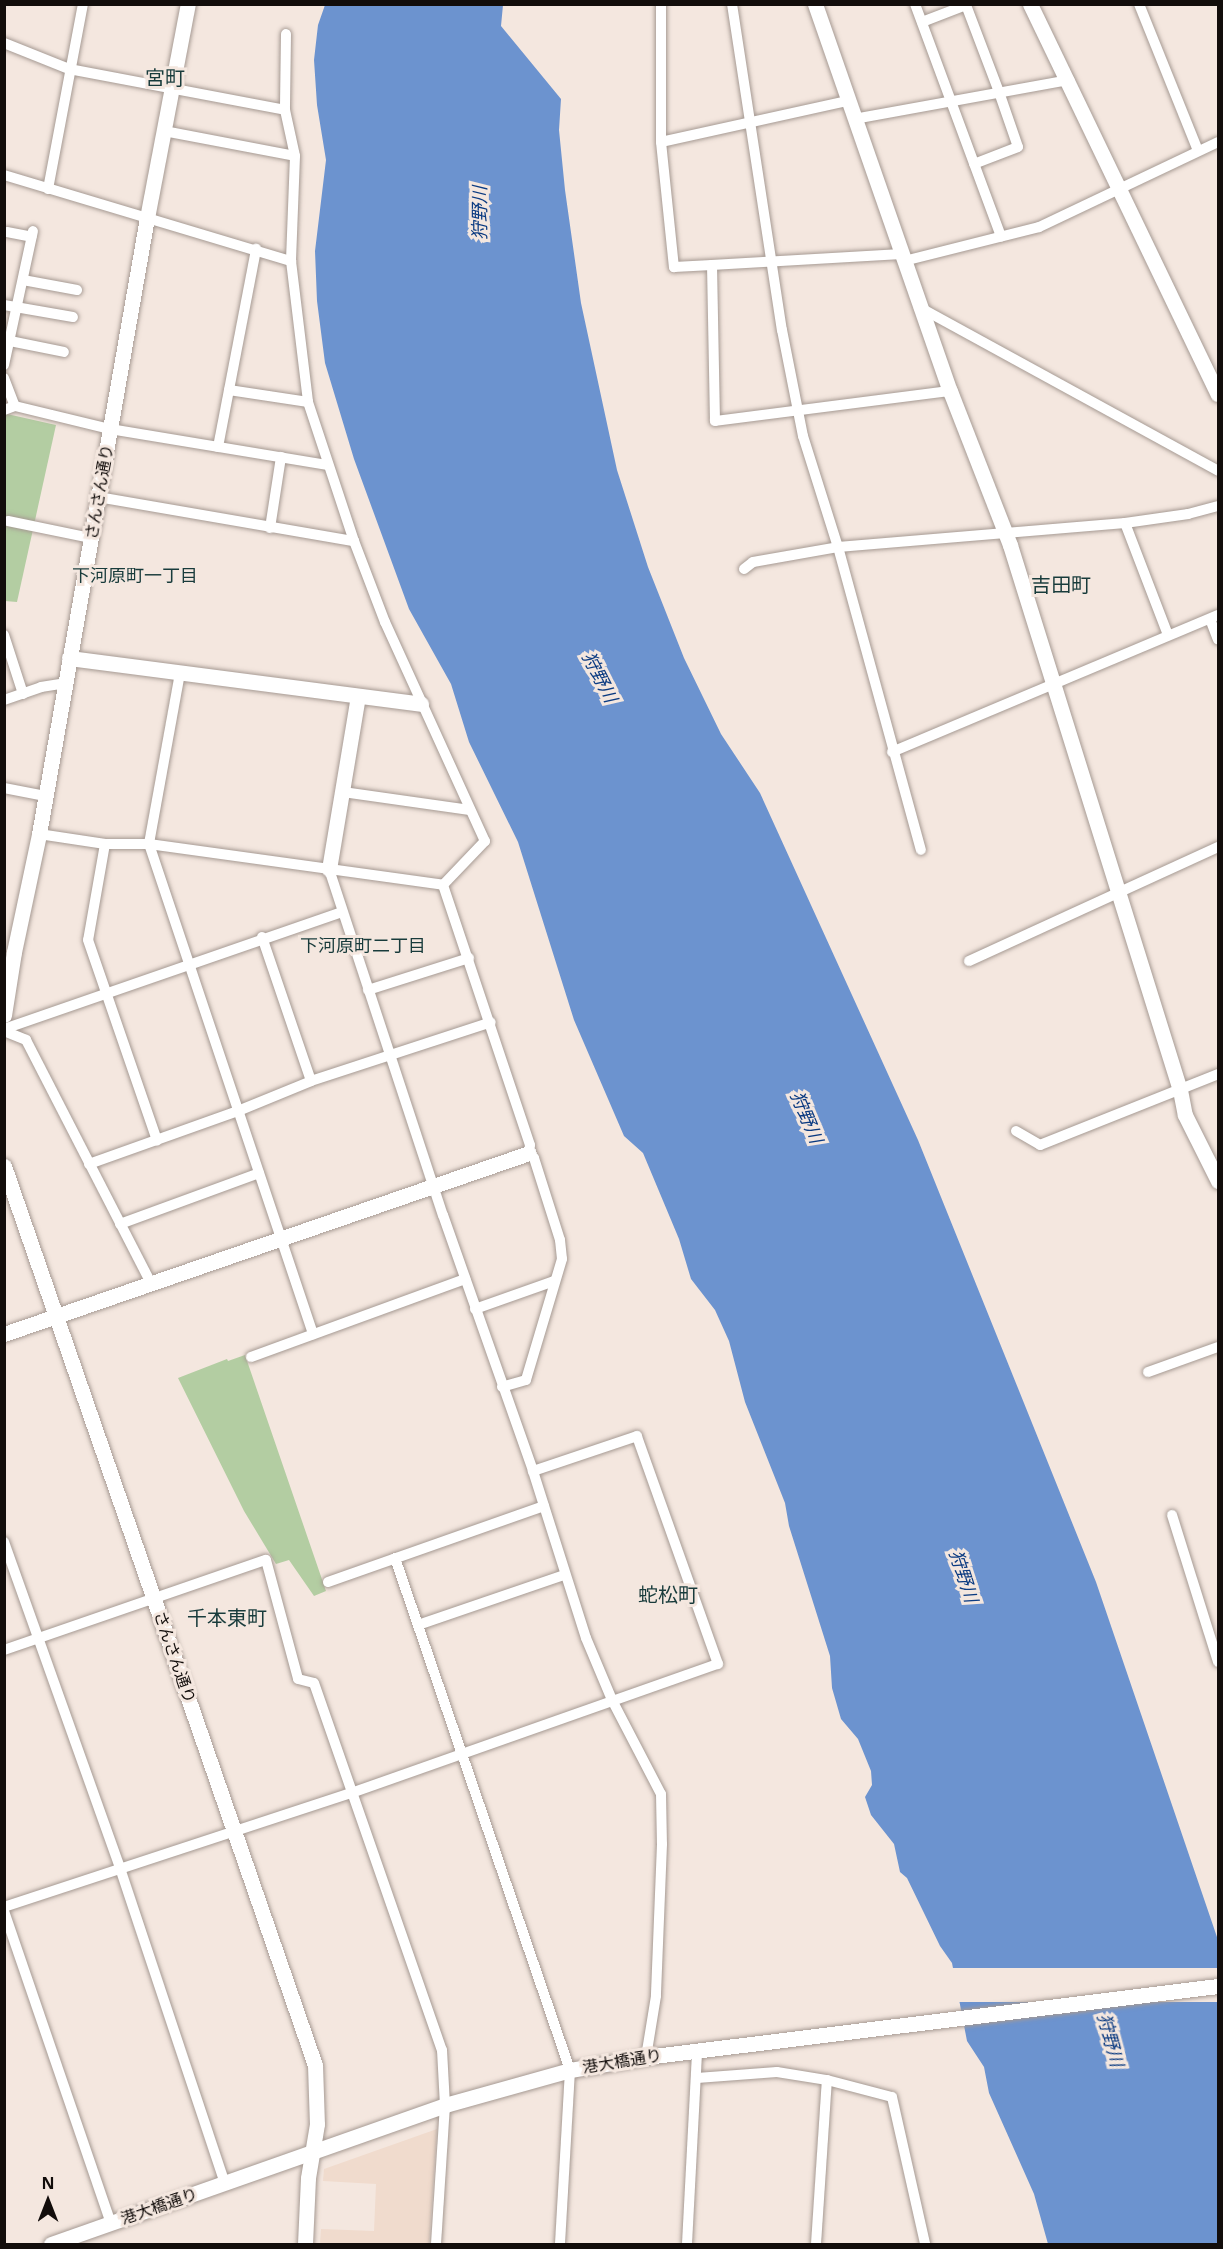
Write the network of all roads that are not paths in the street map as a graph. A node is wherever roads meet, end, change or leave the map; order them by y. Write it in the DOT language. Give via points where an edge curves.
graph roads {
  1 [pos="83,4"];
  2 [pos="188,4"];
  3 [pos="661,4"];
  4 [pos="732,4"];
  5 [pos="815,4"];
  6 [pos="915,4"];
  7 [pos="1029,4"];
  8 [pos="1139,4"];
  9 [pos="922,22"];
  10 [pos="286,34"];
  11 [pos="4,43"];
  12 [pos="69,69"];
  13 [pos="1068,80"];
  14 [pos="172,90"];
  15 [pos="999,92"];
  16 [pos="848,101"];
  17 [pos="951,101"];
  18 [pos="285,110"];
  19 [pos="854,119"];
  20 [pos="751,122"];
  21 [pos="164,131"];
  22 [pos="661,142"];
  23 [pos="1218,142"];
  24 [pos="1198,151"];
  25 [pos="295,156"];
  26 [pos="974,164"];
  27 [pos="4,175"];
  28 [pos="1120,188"];
  29 [pos="48,189"];
  30 [pos="147,219"];
  31 [pos="7,232"];
  32 [pos="1001,237"];
  33 [pos="256,249"];
  34 [pos="903,257"];
  35 [pos="291,261"];
  36 [pos="772,262"];
  37 [pos="712,265"];
  38 [pos="23,280"];
  39 [pos="78,290"];
  40 [pos="4,305"];
  41 [pos="919,306"];
  42 [pos="17,307"];
  43 [pos="73,317"];
  44 [pos="10,341"];
  45 [pos="63,352"];
  46 [pos="4,365"];
  47 [pos="4,378"];
  48 [pos="229,390"];
  49 [pos="950,391"];
  50 [pos="1218,394"];
  51 [pos="308,402"];
  52 [pos="10,408"];
  53 [pos="798,411"];
  54 [pos="110,429"];
  55 [pos="218,447"];
  56 [pos="281,457"];
  57 [pos="328,465"];
  58 [pos="1218,471"];
  59 [pos="98,497"];
  60 [pos="1218,506"];
  61 [pos="8,521"];
  62 [pos="1125,523"];
  63 [pos="270,528"];
  64 [pos="1004,532"];
  65 [pos="91,538"];
  66 [pos="354,541"];
  67 [pos="838,547"];
  68 [pos="744,569"];
  69 [pos="1214,617"];
  70 [pos="4,635"];
  71 [pos="1168,635"];
  72 [pos="1218,640"];
  73 [pos="69,658"];
  74 [pos="180,673"];
  75 [pos="1054,682"];
  76 [pos="65,683"];
  77 [pos="23,694"];
  78 [pos="358,696"];
  79 [pos="4,700"];
  80 [pos="421,704"];
  81 [pos="892,752"];
  82 [pos="4,788"];
  83 [pos="343,792"];
  84 [pos="45,796"];
  85 [pos="470,810"];
  86 [pos="39,834"];
  87 [pos="105,844"];
  88 [pos="149,844"];
  89 [pos="1218,847"];
  90 [pos="921,850"];
  91 [pos="329,869"];
  92 [pos="443,885"];
  93 [pos="1119,894"];
  94 [pos="341,912"];
  95 [pos="262,937"];
  96 [pos="469,958"];
  97 [pos="969,961"];
  98 [pos="190,963"];
  99 [pos="368,990"];
  100 [pos="106,992"];
  101 [pos="4,1016"];
  102 [pos="491,1022"];
  103 [pos="4,1030"];
  104 [pos="390,1054"];
  105 [pos="1218,1074"];
  106 [pos="310,1081"];
  107 [pos="1180,1090"];
  108 [pos="238,1111"];
  109 [pos="1016,1131"];
  110 [pos="157,1140"];
  111 [pos="529,1153"];
  112 [pos="89,1164"];
  113 [pos="4,1166"];
  114 [pos="259,1173"];
  115 [pos="1218,1181"];
  116 [pos="434,1188"];
  117 [pos="120,1224"];
  118 [pos="281,1240"];
  119 [pos="465,1279"];
  120 [pos="554,1281"];
  121 [pos="151,1283"];
  122 [pos="475,1309"];
  123 [pos="57,1316"];
  124 [pos="4,1334"];
  125 [pos="313,1334"];
  126 [pos="1218,1347"];
  127 [pos="250,1357"];
  128 [pos="1148,1372"];
  129 [pos="502,1387"];
  130 [pos="533,1472"];
  131 [pos="544,1506"];
  132 [pos="1172,1515"];
  133 [pos="4,1542"];
  134 [pos="395,1558"];
  135 [pos="564,1575"];
  136 [pos="328,1582"];
  137 [pos="156,1599"];
  138 [pos="418,1625"];
  139 [pos="39,1639"];
  140 [pos="4,1650"];
  141 [pos="1218,1662"];
  142 [pos="612,1700"];
  143 [pos="461,1755"];
  144 [pos="351,1793"];
  145 [pos="235,1832"];
  146 [pos="120,1868"];
  147 [pos="4,1909"];
  148 [pos="1218,1986"];
  149 [pos="697,2050"];
  150 [pos="646,2057"];
  151 [pos="570,2070"];
  152 [pos="697,2078"];
  153 [pos="827,2080"];
  154 [pos="445,2105"];
  155 [pos="311,2154"];
  156 [pos="225,2184"];
  157 [pos="111,2223"];
  158 [pos="51,2244"];
  159 [pos="305,2244"];
  160 [pos="436,2244"];
  161 [pos="560,2244"];
  162 [pos="687,2244"];
  163 [pos="816,2244"];
  164 [pos="926,2244"];
  1 -- 12 [label="street"];
  2 -- 14 [label="street, さんさん通り"];
  3 -- 22 [label="street"];
  4 -- 20 [label="street"];
  5 -- 16 [label="street"];
  6 -- 9 [label="street"];
  7 -- 13 [label="street"];
  8 -- 24 [label="street"];
  9 -- 15 [label="street" via="966,5"];
  9 -- 17 [label="street"];
  10 -- 18 [label="street"];
  11 -- 12 [label="street"];
  12 -- 14 [label="street"];
  12 -- 29 [label="street"];
  13 -- 15 [label="street"];
  13 -- 28 [label="street"];
  14 -- 18 [label="street"];
  14 -- 21 [label="street, さんさん通り"];
  15 -- 17 [label="street"];
  15 -- 26 [label="street" via="1018,147"];
  16 -- 19 [label="street"];
  16 -- 20 [label="street"];
  17 -- 19 [label="street"];
  17 -- 26 [label="street"];
  18 -- 25 [label="street"];
  19 -- 34 [label="street"];
  20 -- 22 [label="street"];
  20 -- 36 [label="street"];
  21 -- 25 [label="street"];
  21 -- 30 [label="street, さんさん通り"];
  22 -- 37 [label="street" via="674,267"];
  23 -- 24 [label="street"];
  24 -- 28 [label="street"];
  25 -- 35 [label="street"];
  26 -- 32 [label="street"];
  27 -- 29 [label="street"];
  28 -- 32 [label="street" via="1039,227"];
  28 -- 50 [label="street"];
  29 -- 30 [label="street"];
  30 -- 33 [label="street"];
  30 -- 54 [label="street, さんさん通り"];
  31 -- 38 [label="street" via="33,234"];
  32 -- 34 [label="street"];
  33 -- 35 [label="street"];
  33 -- 48 [label="street"];
  34 -- 36 [label="street"];
  34 -- 41 [label="street"];
  35 -- 51 [label="street"];
  36 -- 37 [label="street"];
  36 -- 53 [label="street"];
  37 -- 53 [label="street" via="715,421"];
  38 -- 39 [label="street"];
  38 -- 42 [label="street"];
  40 -- 42 [label="street"];
  41 -- 49 [label="street"];
  41 -- 58 [label="street"];
  42 -- 43 [label="street"];
  42 -- 44 [label="street"];
  44 -- 45 [label="street"];
  44 -- 46 [label="street"];
  47 -- 52 [label="street"];
  48 -- 51 [label="street"];
  48 -- 55 [label="street"];
  49 -- 53 [label="street"];
  49 -- 64 [label="street"];
  51 -- 57 [label="street"];
  52 -- 54 [label="street"];
  53 -- 67 [label="street"];
  54 -- 55 [label="street"];
  54 -- 59 [label="street, さんさん通り"];
  55 -- 56 [label="street"];
  56 -- 57 [label="street"];
  56 -- 63 [label="street"];
  57 -- 66 [label="street"];
  59 -- 63 [label="street"];
  59 -- 65 [label="street, さんさん通り"];
  60 -- 62 [label="street"];
  61 -- 65 [label="street"];
  62 -- 64 [label="street"];
  62 -- 71 [label="street"];
  63 -- 66 [label="street"];
  64 -- 67 [label="street"];
  64 -- 75 [label="street"];
  65 -- 73 [label="street, さんさん通り"];
  66 -- 80 [label="street"];
  67 -- 68 [label="street" via="753,562"];
  67 -- 81 [label="street"];
  69 -- 71 [label="street"];
  69 -- 72 [label="street"];
  70 -- 77 [label="street"];
  71 -- 75 [label="street"];
  73 -- 74 [label="street"];
  73 -- 76 [label="street, さんさん通り"];
  74 -- 78 [label="street"];
  74 -- 88 [label="street"];
  75 -- 81 [label="street"];
  75 -- 93 [label="street"];
  76 -- 77 [label="street"];
  76 -- 84 [label="street, さんさん通り"];
  77 -- 79 [label="street"];
  78 -- 80 [label="street"];
  78 -- 83 [label="street"];
  80 -- 85 [label="street"];
  81 -- 90 [label="street"];
  82 -- 84 [label="street"];
  83 -- 85 [label="street"];
  83 -- 91 [label="street"];
  84 -- 86 [label="street, さんさん通り"];
  85 -- 92 [label="street" via="485,841"];
  86 -- 87 [label="street"];
  86 -- 101 [label="street, さんさん通り"];
  87 -- 88 [label="street"];
  87 -- 100 [label="street" via="88,940"];
  88 -- 91 [label="street"];
  88 -- 98 [label="street"];
  89 -- 93 [label="street"];
  91 -- 92 [label="street"];
  91 -- 94 [label="street"];
  92 -- 96 [label="street"];
  93 -- 97 [label="street"];
  93 -- 107 [label="street"];
  94 -- 95 [label="street"];
  94 -- 99 [label="street"];
  95 -- 98 [label="street"];
  95 -- 106 [label="street"];
  96 -- 99 [label="street"];
  96 -- 102 [label="street"];
  98 -- 100 [label="street"];
  98 -- 108 [label="street"];
  99 -- 104 [label="street"];
  100 -- 103 [label="street"];
  100 -- 110 [label="street"];
  102 -- 104 [label="street"];
  102 -- 111 [label="street" via="530,1145"];
  103 -- 112 [label="street" via="26,1040"];
  104 -- 106 [label="street"];
  104 -- 116 [label="street"];
  105 -- 107 [label="street"];
  106 -- 108 [label="street"];
  107 -- 109 [label="street" via="1040,1145"];
  107 -- 115 [label="street" via="1185,1115"];
  108 -- 110 [label="street"];
  108 -- 114 [label="street"];
  110 -- 112 [label="street"];
  111 -- 116 [label="street"];
  111 -- 120 [label="street" via="534,1158 560,1240 562,1259"];
  112 -- 117 [label="street"];
  113 -- 123 [label="street, さんさん通り"];
  114 -- 117 [label="street"];
  114 -- 118 [label="street"];
  116 -- 118 [label="street"];
  116 -- 119 [label="street"];
  117 -- 121 [label="street"];
  118 -- 121 [label="street"];
  118 -- 125 [label="street"];
  119 -- 122 [label="street"];
  119 -- 125 [label="street"];
  120 -- 122 [label="street"];
  120 -- 129 [label="street" via="526,1380"];
  121 -- 123 [label="street"];
  122 -- 129 [label="street"];
  123 -- 124 [label="street"];
  123 -- 137 [label="street, さんさん通り"];
  125 -- 127 [label="street"];
  126 -- 128 [label="street"];
  129 -- 130 [label="street"];
  130 -- 131 [label="street"];
  130 -- 142 [label="street" via="638,1436 670,1523 718,1664"];
  131 -- 134 [label="street"];
  131 -- 135 [label="street"];
  132 -- 141 [label="street"];
  133 -- 139 [label="street"];
  134 -- 136 [label="street"];
  134 -- 138 [label="street"];
  135 -- 138 [label="street"];
  135 -- 142 [label="street"];
  137 -- 139 [label="street"];
  137 -- 144 [label="street" via="266,1560 298,1679 314,1683"];
  137 -- 145 [label="street, さんさん通り"];
  138 -- 143 [label="street"];
  139 -- 140 [label="street"];
  139 -- 146 [label="street"];
  142 -- 143 [label="street"];
  142 -- 150 [label="street" via="661,1794 656,1996"];
  143 -- 144 [label="street"];
  143 -- 151 [label="street"];
  144 -- 145 [label="street"];
  144 -- 154 [label="street" via="442,2049"];
  145 -- 146 [label="street"];
  145 -- 155 [label="street, さんさん通り" via="315,2065 317,2124"];
  146 -- 147 [label="street"];
  146 -- 156 [label="street"];
  147 -- 157 [label="street"];
  148 -- 149 [label="street, 港大橋通り"];
  149 -- 150 [label="street, 港大橋通り"];
  149 -- 152 [label="street"];
  150 -- 151 [label="street, 港大橋通り"];
  151 -- 154 [label="street, 港大橋通り"];
  151 -- 161 [label="street"];
  152 -- 153 [label="street" via="777,2072"];
  152 -- 162 [label="street"];
  153 -- 163 [label="street"];
  153 -- 164 [label="street" via="892,2097"];
  154 -- 155 [label="street, 港大橋通り"];
  154 -- 160 [label="street"];
  155 -- 156 [label="street, 港大橋通り"];
  155 -- 159 [label="street, さんさん通り"];
  156 -- 157 [label="street, 港大橋通り"];
  157 -- 158 [label="street, 港大橋通り"];
}
